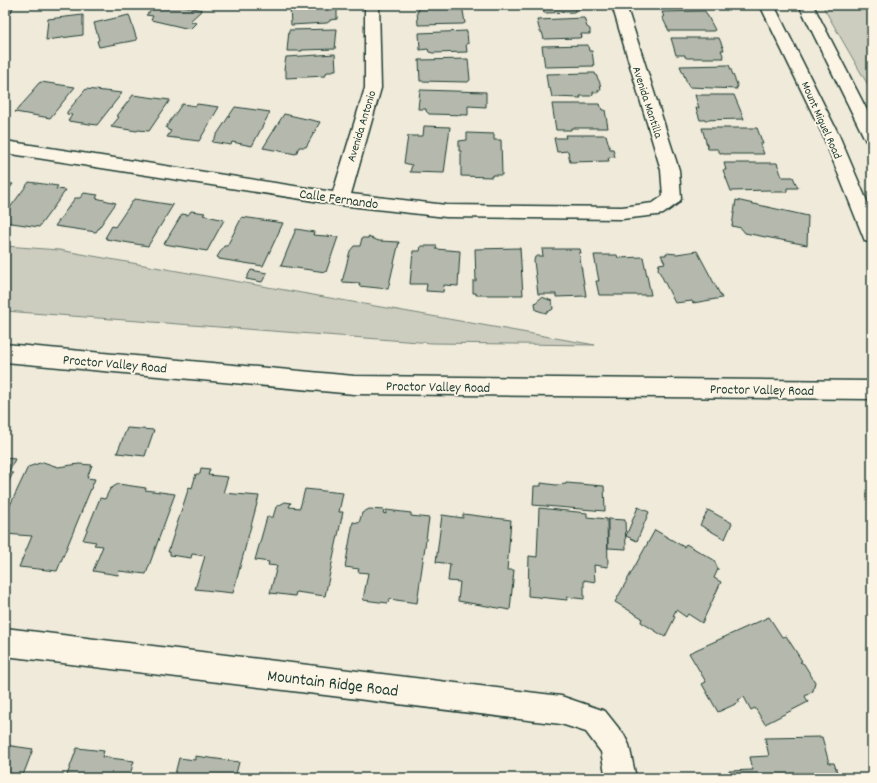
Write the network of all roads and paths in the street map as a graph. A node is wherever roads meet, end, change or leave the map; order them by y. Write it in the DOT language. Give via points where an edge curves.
graph roads {
  1 [pos="6,5"];
  2 [pos="372,5"];
  3 [pos="619,5"];
  4 [pos="767,5"];
  5 [pos="806,5"];
  6 [pos="5,9"];
  7 [pos="872,137"];
  8 [pos="5,147"];
  9 [pos="340,199"];
  10 [pos="672,199"];
  11 [pos="872,236"];
  12 [pos="5,353"];
  13 [pos="872,390"];
  14 [pos="5,642"];
  15 [pos="621,778"];
  1 -- 6 [label="street"];
  2 -- 9 [label="street, Avenida Antonio" via="373,88"];
  3 -- 10 [label="street, Avenida Mantilla" via="670,170"];
  4 -- 11 [label="street, Mount Miguel Road" via="830,133"];
  5 -- 7 [label="street"];
  8 -- 9 [label="street, Calle Fernando"];
  9 -- 10 [label="street, Calle Fernando" via="446,211 615,213 657,209"];
  12 -- 13 [label="street, Proctor Valley Road" via="354,385"];
  14 -- 15 [label="street, Mountain Ridge Road" via="561,710 595,722 614,745"];
}
